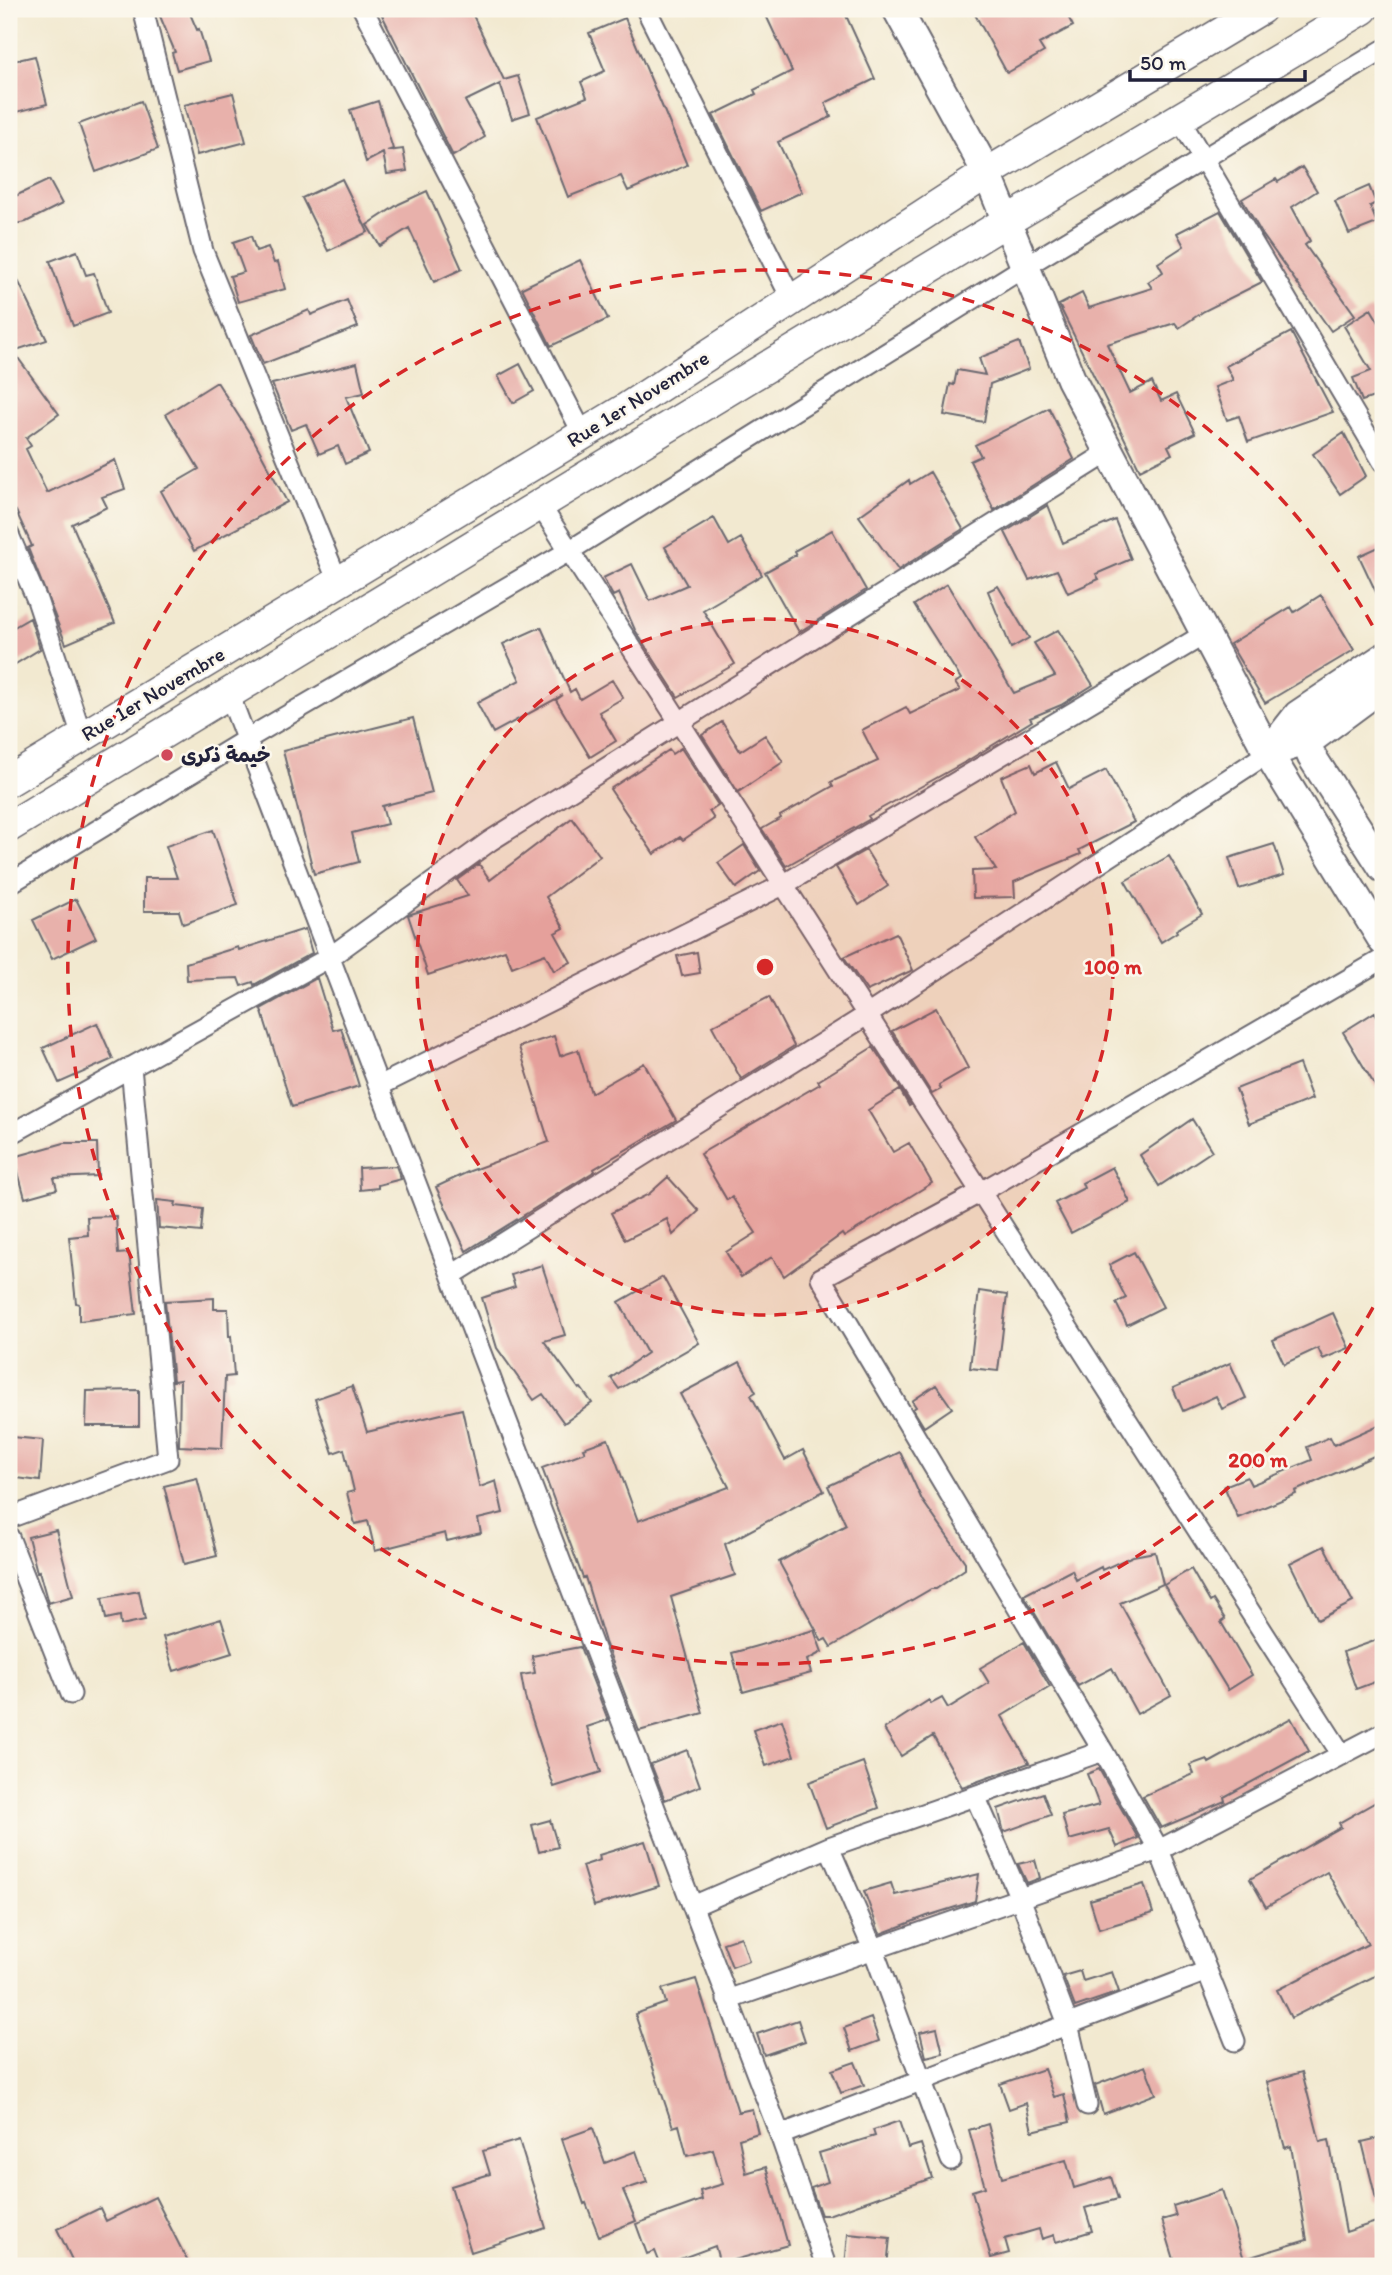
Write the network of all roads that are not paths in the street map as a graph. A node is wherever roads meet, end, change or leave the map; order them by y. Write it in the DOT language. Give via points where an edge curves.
graph roads {
  1 [pos="143,9"];
  2 [pos="363,9"];
  3 [pos="646,9"];
  4 [pos="897,9"];
  5 [pos="1261,9"];
  6 [pos="1363,9"];
  7 [pos="1383,50"];
  8 [pos="1179,118"];
  9 [pos="1204,159"];
  10 [pos="987,173"];
  11 [pos="1007,221"];
  12 [pos="1026,267"];
  13 [pos="792,300"];
  14 [pos="583,434"];
  15 [pos="1109,452"];
  16 [pos="1383,462"];
  17 [pos="540,505"];
  18 [pos="9,535"];
  19 [pos="569,551"];
  20 [pos="338,582"];
  21 [pos="1205,634"];
  22 [pos="1383,658"];
  23 [pos="1383,686"];
  24 [pos="229,694"];
  25 [pos="678,721"];
  26 [pos="1300,730"];
  27 [pos="82,736"];
  28 [pos="247,739"];
  29 [pos="1268,752"];
  30 [pos="9,781"];
  31 [pos="9,827"];
  32 [pos="1383,867"];
  33 [pos="9,884"];
  34 [pos="783,885"];
  35 [pos="1383,942"];
  36 [pos="330,957"];
  37 [pos="1383,959"];
  38 [pos="867,1015"];
  39 [pos="131,1067"];
  40 [pos="379,1086"];
  41 [pos="9,1135"];
  42 [pos="981,1192"];
  43 [pos="452,1275"];
  44 [pos="9,1518"];
  45 [pos="9,1537"];
  46 [pos="71,1694"];
  47 [pos="1383,1733"];
  48 [pos="1103,1751"];
  49 [pos="1342,1755"];
  50 [pos="975,1796"];
  51 [pos="829,1847"];
  52 [pos="1159,1850"];
  53 [pos="1020,1898"];
  54 [pos="693,1906"];
  55 [pos="873,1949"];
  56 [pos="1207,1971"];
  57 [pos="727,2000"];
  58 [pos="1068,2024"];
  59 [pos="1235,2041"];
  60 [pos="923,2080"];
  61 [pos="1087,2105"];
  62 [pos="780,2135"];
  63 [pos="951,2160"];
  64 [pos="827,2266"];
  1 -- 20 [label="street" via="203,251"];
  2 -- 14 [label="street"];
  3 -- 13 [label="street"];
  4 -- 10 [label="street"];
  5 -- 10 [label="main road, Rue 1er Novembre"];
  6 -- 8 [label="main road"];
  7 -- 9 [label="street"];
  8 -- 9 [label="street"];
  8 -- 11 [label="main road"];
  9 -- 12 [label="street"];
  9 -- 16 [label="street"];
  10 -- 11 [label="street"];
  10 -- 13 [label="main road, Rue 1er Novembre"];
  11 -- 12 [label="street"];
  11 -- 17 [label="main road"];
  12 -- 15 [label="street" via="1071,379"];
  12 -- 19 [label="street"];
  13 -- 14 [label="main road, Rue 1er Novembre"];
  14 -- 20 [label="main road, Rue 1er Novembre"];
  15 -- 21 [label="street"];
  15 -- 25 [label="street"];
  17 -- 19 [label="street"];
  17 -- 24 [label="main road"];
  18 -- 27 [label="street" via="37,600"];
  19 -- 25 [label="street"];
  19 -- 28 [label="street"];
  20 -- 27 [label="main road, Rue 1er Novembre"];
  21 -- 29 [label="street"];
  21 -- 34 [label="street"];
  22 -- 26 [label="street"];
  23 -- 26 [label="street"];
  24 -- 28 [label="street"];
  24 -- 31 [label="main road"];
  25 -- 34 [label="street"];
  25 -- 36 [label="street" via="490,841"];
  26 -- 29 [label="street"];
  26 -- 32 [label="street" via="1312,757"];
  27 -- 30 [label="main road, Rue 1er Novembre"];
  28 -- 33 [label="street"];
  28 -- 36 [label="street"];
  29 -- 35 [label="street"];
  29 -- 38 [label="street"];
  34 -- 38 [label="street"];
  34 -- 40 [label="street"];
  36 -- 39 [label="street"];
  36 -- 40 [label="street"];
  37 -- 42 [label="street"];
  38 -- 42 [label="street"];
  38 -- 43 [label="street"];
  39 -- 41 [label="street"];
  39 -- 44 [label="street" via="169,1460"];
  40 -- 43 [label="street"];
  42 -- 48 [label="street" via="821,1278"];
  42 -- 49 [label="street"];
  43 -- 54 [label="street"];
  45 -- 46 [label="street"];
  47 -- 49 [label="street"];
  48 -- 50 [label="street"];
  48 -- 52 [label="street"];
  49 -- 52 [label="street"];
  50 -- 51 [label="street"];
  50 -- 53 [label="street"];
  51 -- 54 [label="street"];
  51 -- 55 [label="street"];
  52 -- 53 [label="street"];
  52 -- 56 [label="street"];
  53 -- 55 [label="street"];
  53 -- 58 [label="street"];
  54 -- 57 [label="street"];
  55 -- 57 [label="street"];
  55 -- 60 [label="street"];
  56 -- 58 [label="street"];
  56 -- 59 [label="street"];
  57 -- 62 [label="street"];
  58 -- 60 [label="street"];
  58 -- 61 [label="street"];
  60 -- 62 [label="street"];
  60 -- 63 [label="street"];
  62 -- 64 [label="street"];
}
